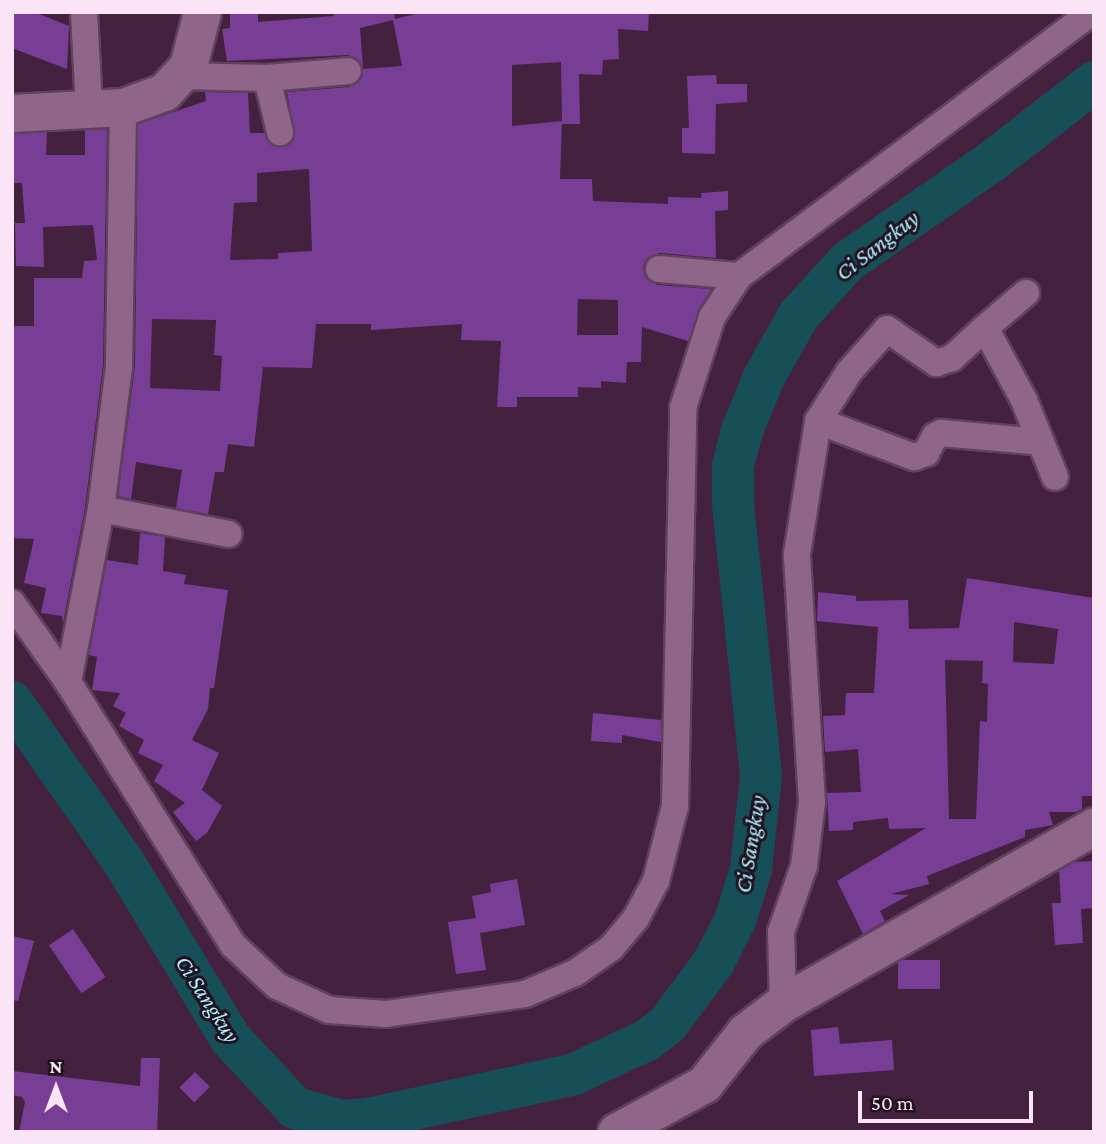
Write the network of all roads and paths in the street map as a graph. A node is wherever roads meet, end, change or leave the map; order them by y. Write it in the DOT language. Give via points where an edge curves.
graph roads {
  1 [pos="84,12"];
  2 [pos="202,12"];
  3 [pos="1092,12"];
  4 [pos="348,71"];
  5 [pos="181,76"];
  6 [pos="267,78"];
  7 [pos="106,108"];
  8 [pos="12,114"];
  9 [pos="280,132"];
  10 [pos="660,269"];
  11 [pos="739,276"];
  12 [pos="1026,293"];
  13 [pos="985,328"];
  14 [pos="818,421"];
  15 [pos="1041,442"];
  16 [pos="1055,477"];
  17 [pos="101,509"];
  18 [pos="229,534"];
  19 [pos="12,603"];
  20 [pos="68,682"];
  21 [pos="1094,826"];
  22 [pos="783,1003"];
  23 [pos="616,1132"];
  1 -- 7 [label="street"];
  2 -- 5 [label="street"];
  3 -- 11 [label="street"];
  4 -- 6 [label="street"];
  5 -- 6 [label="street"];
  5 -- 7 [label="street" via="164,92"];
  6 -- 9 [label="street"];
  7 -- 8 [label="street"];
  7 -- 17 [label="street" via="119,366"];
  10 -- 11 [label="street"];
  11 -- 20 [label="street" via="712,317 683,408 675,806 665,849 656,881 636,918 611,948 575,973 526,994 386,1014 329,1010 299,999 256,970 233,945"];
  12 -- 13 [label="street"];
  13 -- 14 [label="street" via="952,358 936,363 887,329 849,372"];
  13 -- 15 [label="street"];
  14 -- 15 [label="street" via="914,457 926,453 935,436 942,433"];
  14 -- 22 [label="street" via="797,554 813,802 804,866 781,932"];
  15 -- 16 [label="street"];
  17 -- 18 [label="street"];
  17 -- 20 [label="street"];
  19 -- 20 [label="street"];
  21 -- 22 [label="street"];
  22 -- 23 [label="street" via="745,1032 704,1084"];
}
